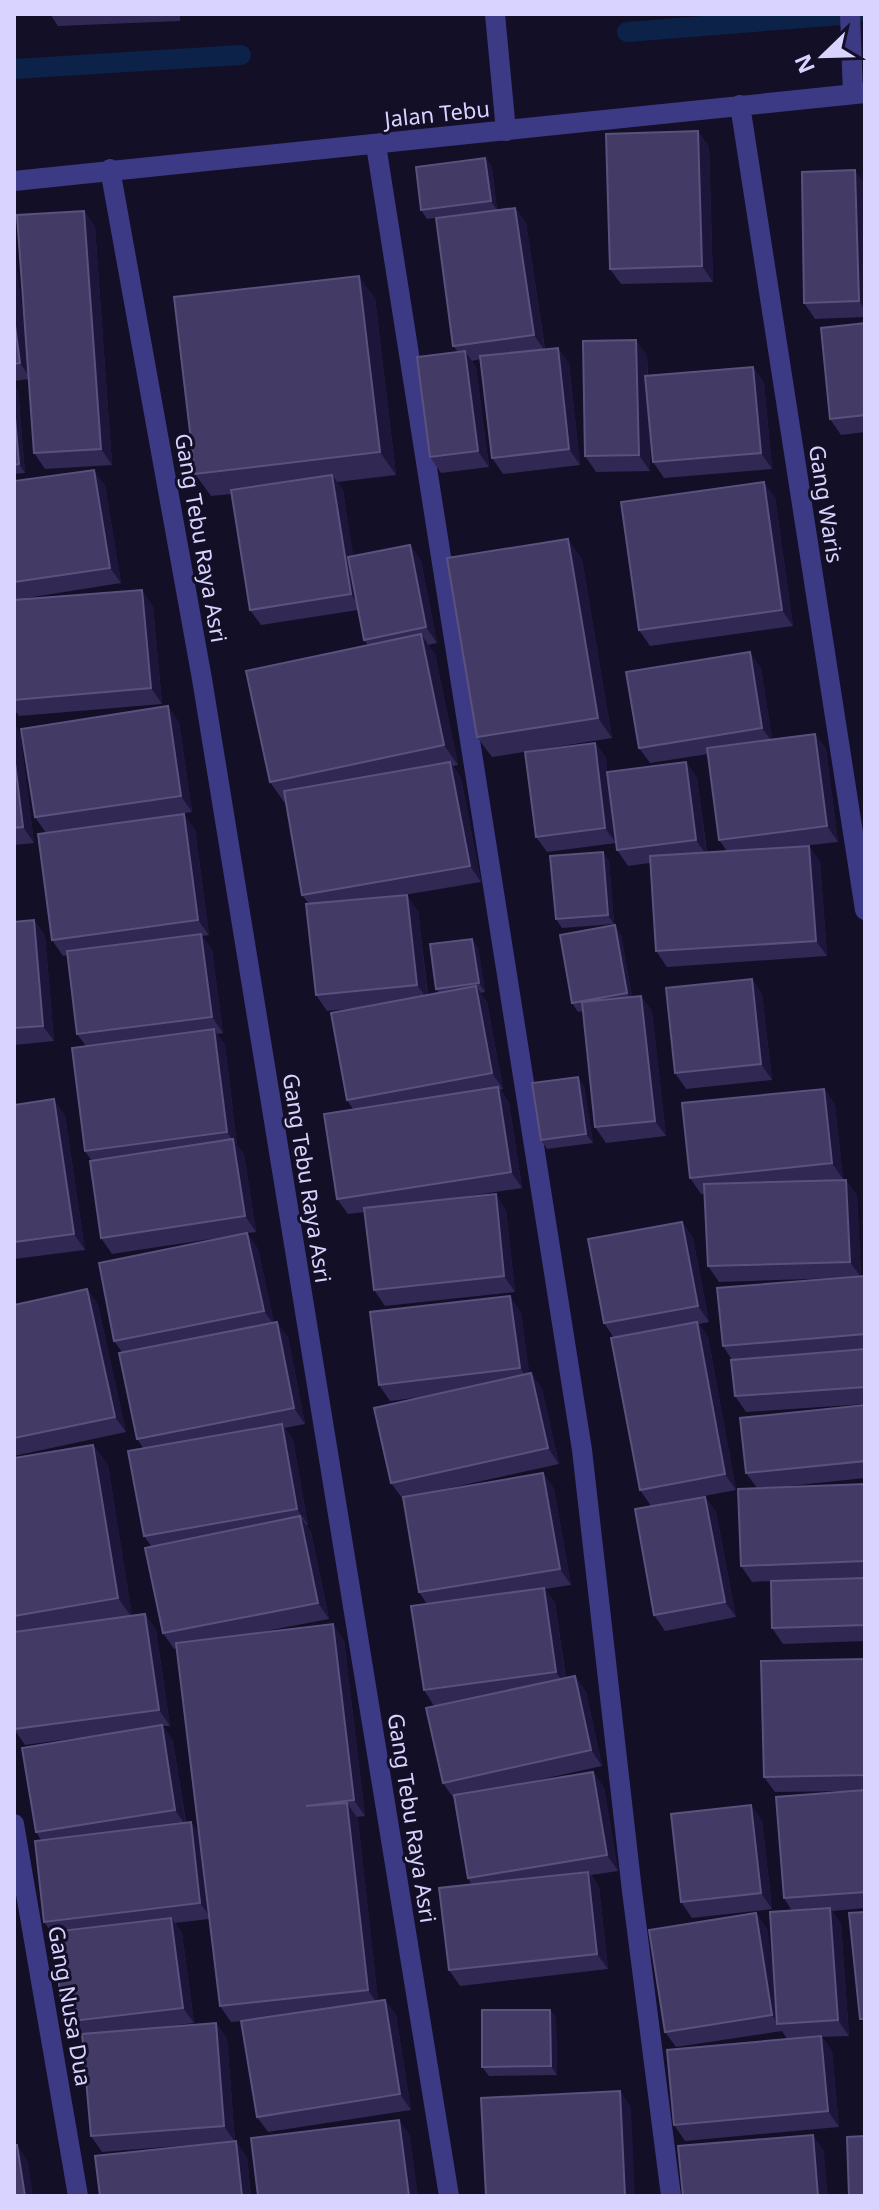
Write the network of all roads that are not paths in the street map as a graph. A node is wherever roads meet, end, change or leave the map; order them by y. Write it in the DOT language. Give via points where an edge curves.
graph roads {
  1 [pos="495,14"];
  2 [pos="850,14"];
  3 [pos="859,93"];
  4 [pos="740,105"];
  5 [pos="506,131"];
  6 [pos="376,145"];
  7 [pos="110,169"];
  8 [pos="14,181"];
  9 [pos="865,910"];
  10 [pos="14,1824"];
  11 [pos="78,2196"];
  12 [pos="449,2196"];
  13 [pos="671,2196"];
  1 -- 5 [label="street"];
  2 -- 3 [label="street"];
  3 -- 4 [label="street, Jalan Tebu"];
  4 -- 5 [label="street, Jalan Tebu"];
  4 -- 9 [label="street, Gang Waris"];
  5 -- 6 [label="street, Jalan Tebu"];
  6 -- 7 [label="street, Jalan Tebu"];
  6 -- 13 [label="street" via="582,1450"];
  7 -- 8 [label="street, Jalan Tebu"];
  7 -- 12 [label="street, Gang Tebu Raya Asri" via="202,679"];
  10 -- 11 [label="street, Gang Nusa Dua"];
}
